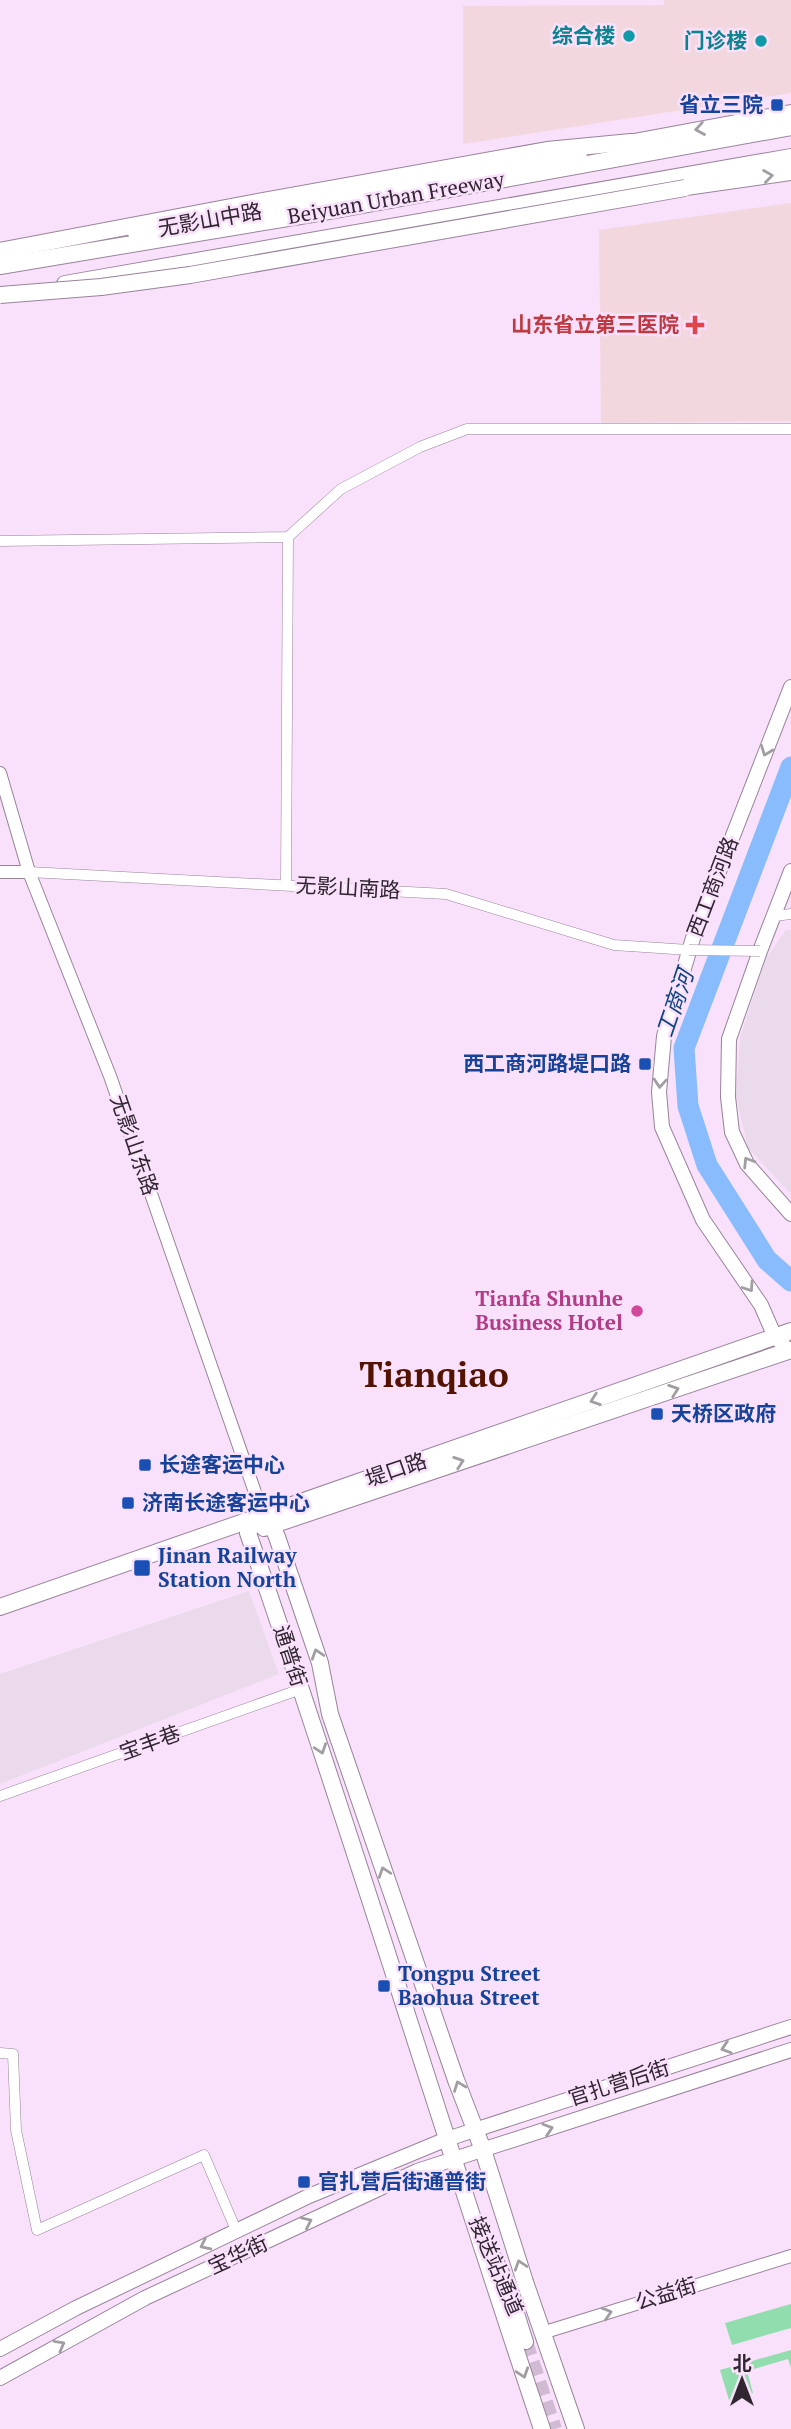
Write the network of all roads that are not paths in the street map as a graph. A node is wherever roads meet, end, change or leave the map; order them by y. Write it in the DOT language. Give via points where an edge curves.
graph roads {
  1 [pos="791,113"];
  2 [pos="791,128"];
  3 [pos="791,157"];
  4 [pos="791,172"];
  5 [pos="685,188"];
  6 [pos="0,253"];
  7 [pos="0,266"];
  8 [pos="0,295"];
  9 [pos="0,301"];
  10 [pos="791,429"];
  11 [pos="288,537"];
  12 [pos="0,541"];
  13 [pos="791,687"];
  14 [pos="0,773"];
  15 [pos="791,871"];
  16 [pos="0,872"];
  17 [pos="29,872"];
  18 [pos="286,884"];
  19 [pos="791,914"];
  20 [pos="775,916"];
  21 [pos="689,950"];
  22 [pos="760,951"];
  23 [pos="791,1214"];
  24 [pos="772,1331"];
  25 [pos="791,1331"];
  26 [pos="791,1351"];
  27 [pos="791,1362"];
  28 [pos="272,1525"];
  29 [pos="252,1526"];
  30 [pos="0,1607"];
  31 [pos="0,1619"];
  32 [pos="301,1689"];
  33 [pos="0,1796"];
  34 [pos="791,2027"];
  35 [pos="791,2050"];
  36 [pos="0,2053"];
  37 [pos="476,2130"];
  38 [pos="447,2139"];
  39 [pos="483,2150"];
  40 [pos="453,2159"];
  41 [pos="463,2192"];
  42 [pos="236,2230"];
  43 [pos="791,2256"];
  44 [pos="542,2333"];
  45 [pos="526,2342"];
  46 [pos="0,2350"];
  47 [pos="0,2378"];
  48 [pos="542,2429"];
  49 [pos="576,2429"];
  1 -- 6 [label="main road, one-way" via="631,142 547,150"];
  2 -- 7 [label="main road, Beiyuan Urban Freeway"];
  3 -- 8 [label="main road, Beiyuan Urban Freeway, bridge"];
  5 -- 4 [label="main road, 无影山中路, one-way"];
  5 -- 8 [label="main road, bridge" via="190,275"];
  5 -- 9 [label="main road, 无影山中路" via="633,191 279,248"];
  10 -- 11 [label="street" via="467,429 420,447 341,489"];
  11 -- 12 [label="street"];
  11 -- 18 [label="street"];
  13 -- 21 [label="main road, 西工商河路, one-way"];
  14 -- 17 [label="street, 无影山东路"];
  15 -- 20 [label="main road"];
  16 -- 17 [label="street, 无影山南路"];
  17 -- 18 [label="street, 无影山南路"];
  17 -- 29 [label="street, 无影山东路" via="110,1076 257,1498"];
  18 -- 21 [label="street, 无影山南路" via="446,894 614,945"];
  19 -- 20 [label="street"];
  20 -- 22 [label="main road"];
  21 -- 22 [label="street, 无影山南路, bridge"];
  21 -- 24 [label="main road, 西工商河路, one-way" via="664,1036 659,1092 662,1127 703,1220 761,1305"];
  23 -- 22 [label="main road, one-way" via="747,1164 732,1132 729,1040"];
  24 -- 25 [label="main road, 堤口路"];
  24 -- 26 [label="main road, 西工商河路"];
  24 -- 29 [label="main road, 堤口路, one-way"];
  26 -- 27 [label="street"];
  28 -- 26 [label="main road, 堤口路, one-way"];
  28 -- 29 [label="main road, 堤口路"];
  37 -- 28 [label="main road, 通普街, one-way" via="330,1713 320,1663"];
  29 -- 30 [label="main road, 堤口路"];
  29 -- 31 [label="main road, 堤口路"];
  29 -- 32 [label="main road, 通普街"];
  32 -- 33 [label="street, 宝丰巷"];
  32 -- 38 [label="main road, 通普街, one-way"];
  34 -- 37 [label="main road, 官扎营后街, one-way"];
  39 -- 35 [label="main road, 官扎营后街, one-way"];
  36 -- 42 [label="street" via="13,2054 16,2130 37,2230 204,2155"];
  37 -- 38 [label="main road, 官扎营后街"];
  37 -- 39 [label="main road, 通普街"];
  38 -- 40 [label="main road, 通普街"];
  38 -- 42 [label="main road, 宝华街"];
  39 -- 40 [label="main road, 宝华街"];
  44 -- 39 [label="main road, 通普街, one-way"];
  40 -- 41 [label="main road, 通普街"];
  47 -- 40 [label="main road, 宝华街, one-way" via="145,2298 417,2171"];
  41 -- 45 [label="main road, 接送站通道" via="508,2285"];
  41 -- 48 [label="main road, 通普街, one-way"];
  42 -- 46 [label="main road, 宝华街, one-way"];
  44 -- 43 [label="street, 公益街, one-way"];
  44 -- 49 [label="main road, 通普街"];
}
